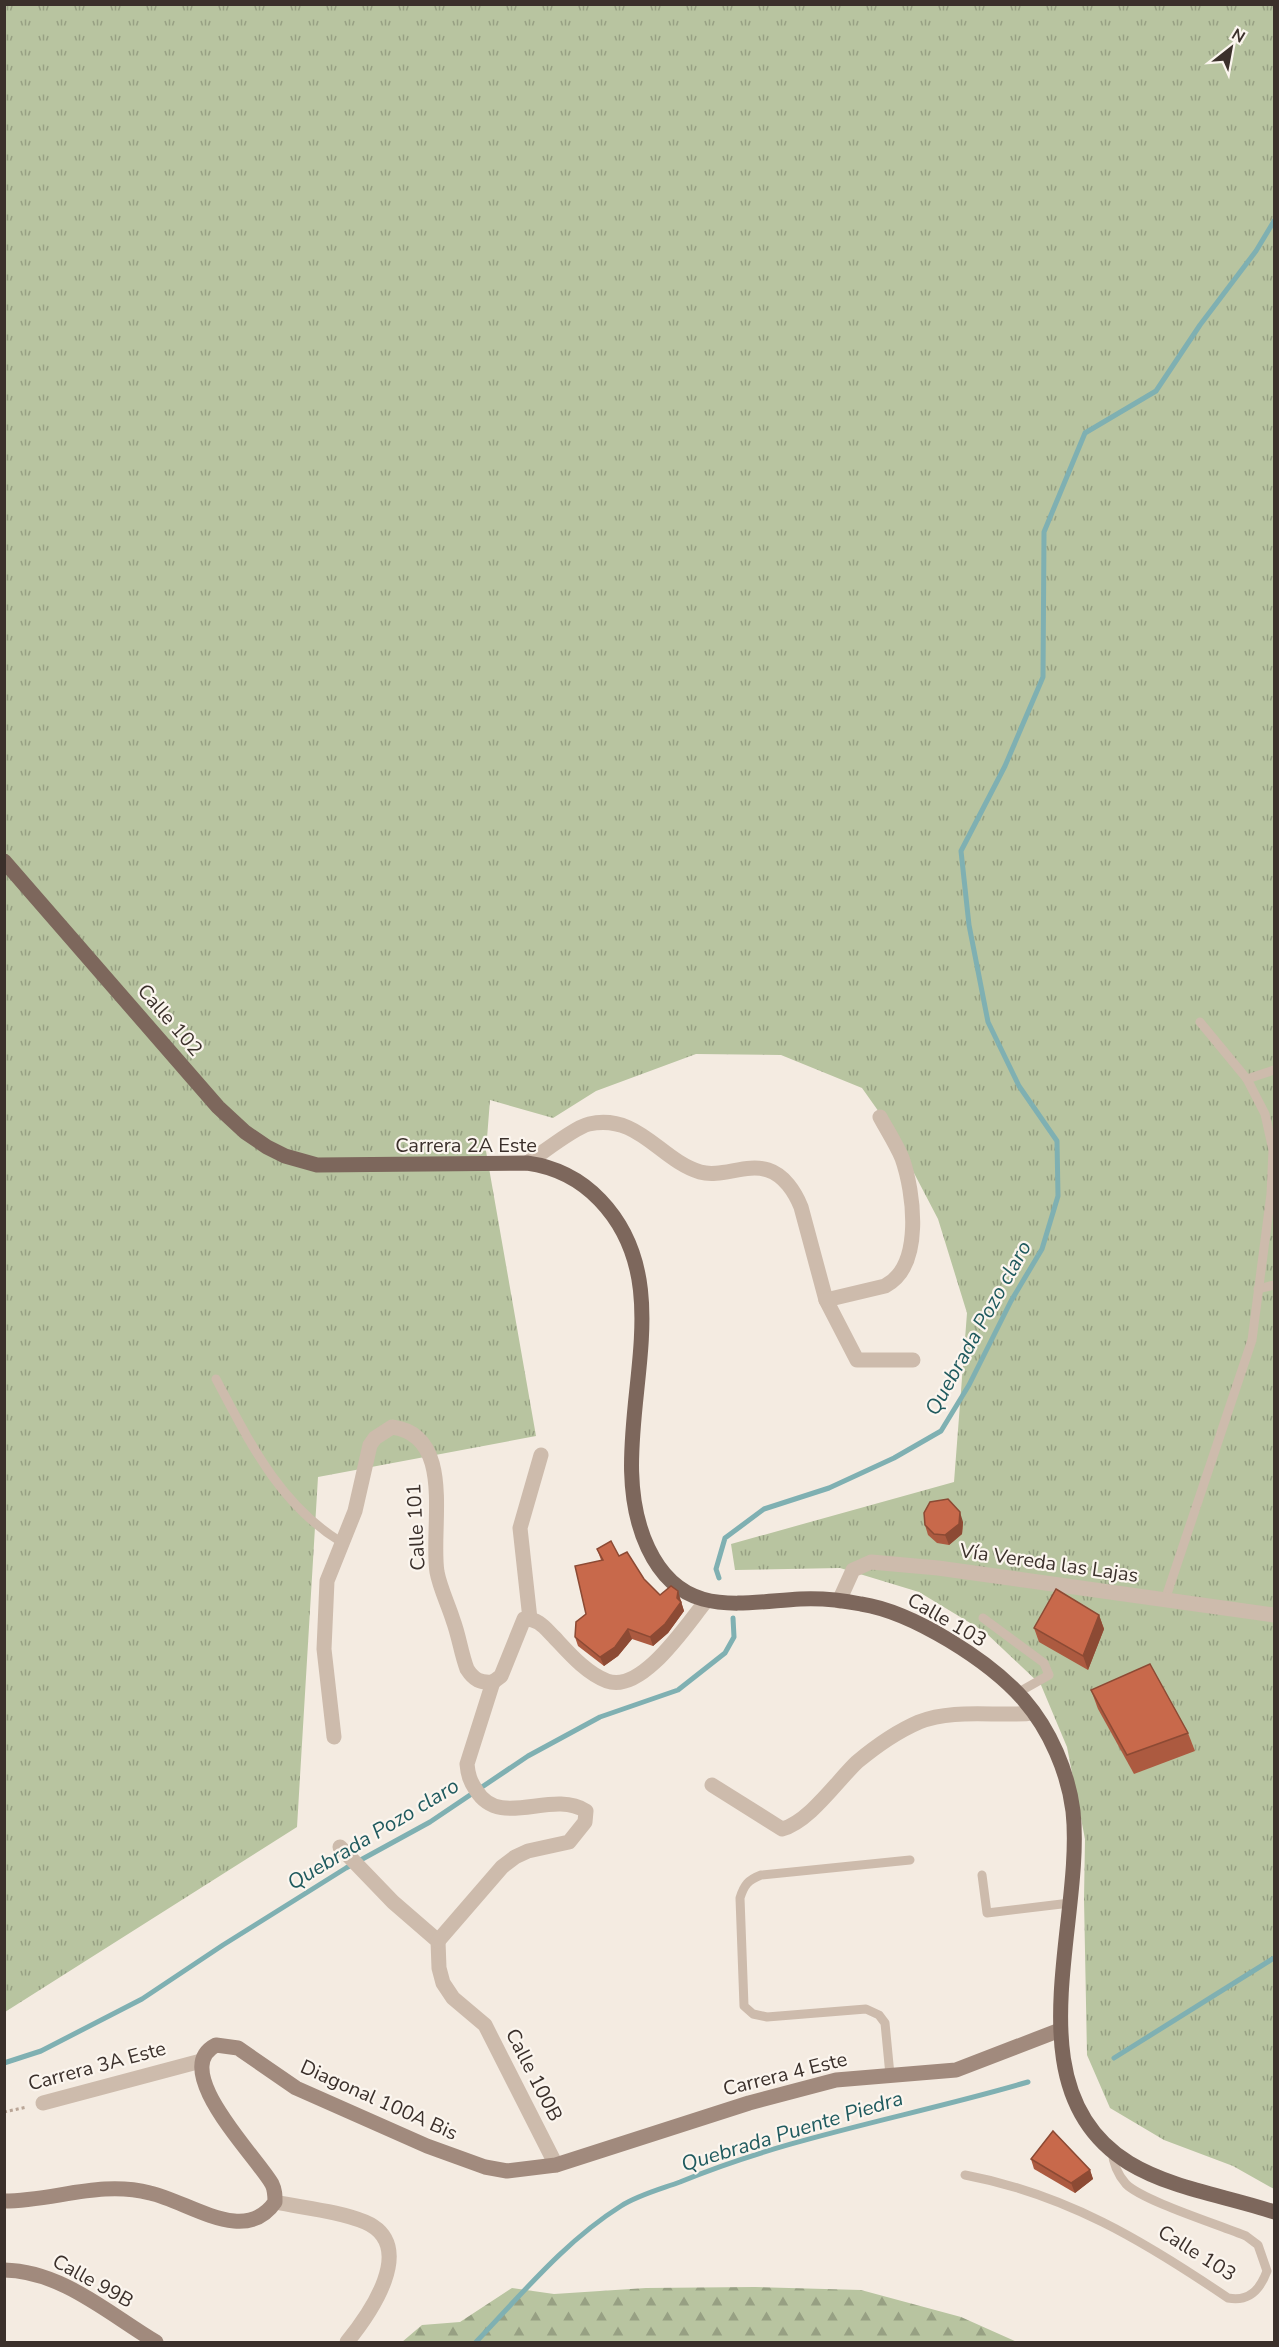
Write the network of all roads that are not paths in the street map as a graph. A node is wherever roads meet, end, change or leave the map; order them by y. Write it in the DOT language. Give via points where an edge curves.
graph roads {
  1 [pos="4,861"];
  2 [pos="1200,1022"];
  3 [pos="1275,1070"];
  4 [pos="1247,1079"];
  5 [pos="880,1117"];
  6 [pos="527,1163"];
  7 [pos="332,1166"];
  8 [pos="592,1192"];
  9 [pos="1275,1285"];
  10 [pos="1258,1289"];
  11 [pos="825,1300"];
  12 [pos="913,1360"];
  13 [pos="216,1379"];
  14 [pos="541,1455"];
  15 [pos="340,1542"];
  16 [pos="1165,1600"];
  17 [pos="706,1601"];
  18 [pos="839,1601"];
  19 [pos="1275,1615"];
  20 [pos="982,1618"];
  21 [pos="530,1619"];
  22 [pos="493,1682"];
  23 [pos="1017,1693"];
  24 [pos="1034,1713"];
  25 [pos="334,1737"];
  26 [pos="712,1785"];
  27 [pos="343,1850"];
  28 [pos="910,1860"];
  29 [pos="982,1875"];
  30 [pos="1070,1903"];
  31 [pos="438,1941"];
  32 [pos="1060,2030"];
  33 [pos="201,2061"];
  34 [pos="890,2075"];
  35 [pos="43,2103"];
  36 [pos="1112,2150"];
  37 [pos="556,2165"];
  38 [pos="965,2175"];
  39 [pos="4,2201"];
  40 [pos="275,2202"];
  41 [pos="1275,2212"];
  42 [pos="4,2270"];
  43 [pos="156,2343"];
  44 [pos="347,2343"];
  1 -- 7 [label="main road, Calle 102" via="231,1120 285,1156"];
  2 -- 4 [label="lane"];
  3 -- 4 [label="lane"];
  4 -- 10 [label="lane" via="1265,1114 1273,1150"];
  5 -- 11 [label="street" via="901,1157 912,1196 913,1237 908,1257 893,1282"];
  6 -- 7 [label="main road, Carrera 2A Este"];
  6 -- 8 [label="main road, Carrera 2A Este" via="562,1172"];
  6 -- 11 [label="street" via="588,1124 605,1123 626,1126 652,1139 681,1163 701,1173 769,1170 795,1192"];
  8 -- 17 [label="main road, Calle 103" via="621,1227 632,1251 642,1296 631,1464 639,1523 647,1547 665,1575 682,1591"];
  9 -- 10 [label="lane"];
  10 -- 16 [label="lane" via="1252,1340"];
  11 -- 12 [label="street" via="857,1360"];
  13 -- 15 [label="lane" via="254,1451 275,1481 299,1511"];
  14 -- 21 [label="street" via="520,1528"];
  15 -- 22 [label="street, Calle 101" via="356,1511 366,1458 375,1438 392,1427 425,1444 434,1469 437,1572 473,1679"];
  15 -- 25 [label="street, Calle 101" via="327,1581 324,1649"];
  16 -- 18 [label="street, Vía Vereda las Lajas" via="872,1562 853,1570"];
  16 -- 19 [label="street, Vía Vereda las Lajas"];
  17 -- 18 [label="main road, Calle 103"];
  17 -- 21 [label="street" via="653,1665 624,1681 609,1682 592,1673 539,1622"];
  18 -- 23 [label="main road, Calle 103" via="905,1616 959,1648"];
  20 -- 23 [label="lane" via="1044,1663 1048,1670 1049,1675"];
  21 -- 22 [label="street" via="524,1619 520,1625 501,1676"];
  22 -- 31 [label="street" via="467,1764 470,1781 479,1795 498,1808 567,1803 585,1811 585,1821 568,1842 528,1851 502,1867"];
  23 -- 24 [label="main road, Calle 103"];
  24 -- 26 [label="street" via="942,1716 919,1722 858,1762 794,1824 782,1829"];
  24 -- 30 [label="main road, Calle 103" via="1053,1744 1068,1787 1074,1831"];
  27 -- 31 [label="street"];
  28 -- 34 [label="lane" via="761,1875 743,1887 740,1898 744,2006 767,2018 866,2009 879,2015 885,2023"];
  29 -- 30 [label="lane" via="987,1913"];
  30 -- 32 [label="main road, Calle 103"];
  31 -- 37 [label="street, Calle 100B" via="443,1983 453,1998 486,2025"];
  32 -- 34 [label="street, Carrera 4 Este" via="956,2070"];
  32 -- 36 [label="main road, Calle 103" via="1063,2062 1074,2098 1095,2134"];
  33 -- 35 [label="street, Carrera 3A Este"];
  33 -- 37 [label="street, Diagonal 100A Bis" via="216,2044 238,2048 296,2088 460,2160 507,2171"];
  33 -- 40 [label="street" via="202,2078 240,2145 273,2186"];
  34 -- 37 [label="street, Carrera 4 Este" via="821,2084 749,2103"];
  36 -- 38 [label="lane, Calle 103" via="1113,2164 1122,2180 1138,2192 1246,2236 1258,2246 1267,2271 1256,2292 1240,2300 1228,2298 1113,2225 1029,2190"];
  36 -- 41 [label="main road, Calle 103" via="1159,2177"];
  39 -- 40 [label="street" via="96,2188 133,2190 243,2223 262,2217"];
  40 -- 44 [label="street" via="364,2222 383,2236 388,2250 382,2291"];
  42 -- 43 [label="street, Calle 99B" via="37,2273 58,2281"];
}
